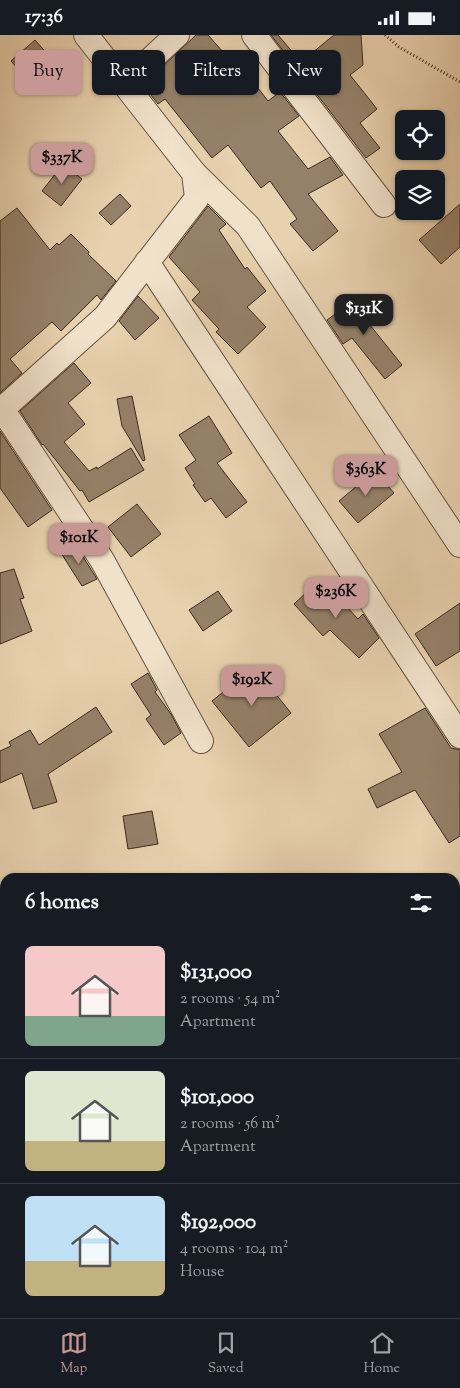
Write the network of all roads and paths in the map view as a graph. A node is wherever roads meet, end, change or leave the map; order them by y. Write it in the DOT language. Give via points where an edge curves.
graph roads {
  1 [pos="86,35"];
  2 [pos="177,35"];
  3 [pos="254,35"];
  4 [pos="385,35"];
  5 [pos="98,50"];
  6 [pos="161,50"];
  7 [pos="460,82"];
  8 [pos="133,95"];
  9 [pos="194,173"];
  10 [pos="384,205"];
  11 [pos="147,261"];
  12 [pos="1,410"];
  13 [pos="460,545"];
  14 [pos="460,736"];
  15 [pos="201,741"];
  1 -- 5 [label="street"];
  2 -- 6 [label="street"];
  3 -- 10 [label="street"];
  4 -- 7 [label="path" via="399,47"];
  8 -- 9 [label="street"];
  9 -- 11 [label="street" via="197,198"];
  9 -- 13 [label="street" via="248,226"];
  11 -- 12 [label="street" via="105,317"];
  11 -- 14 [label="street"];
  12 -- 15 [label="street" via="102,560"];
}
